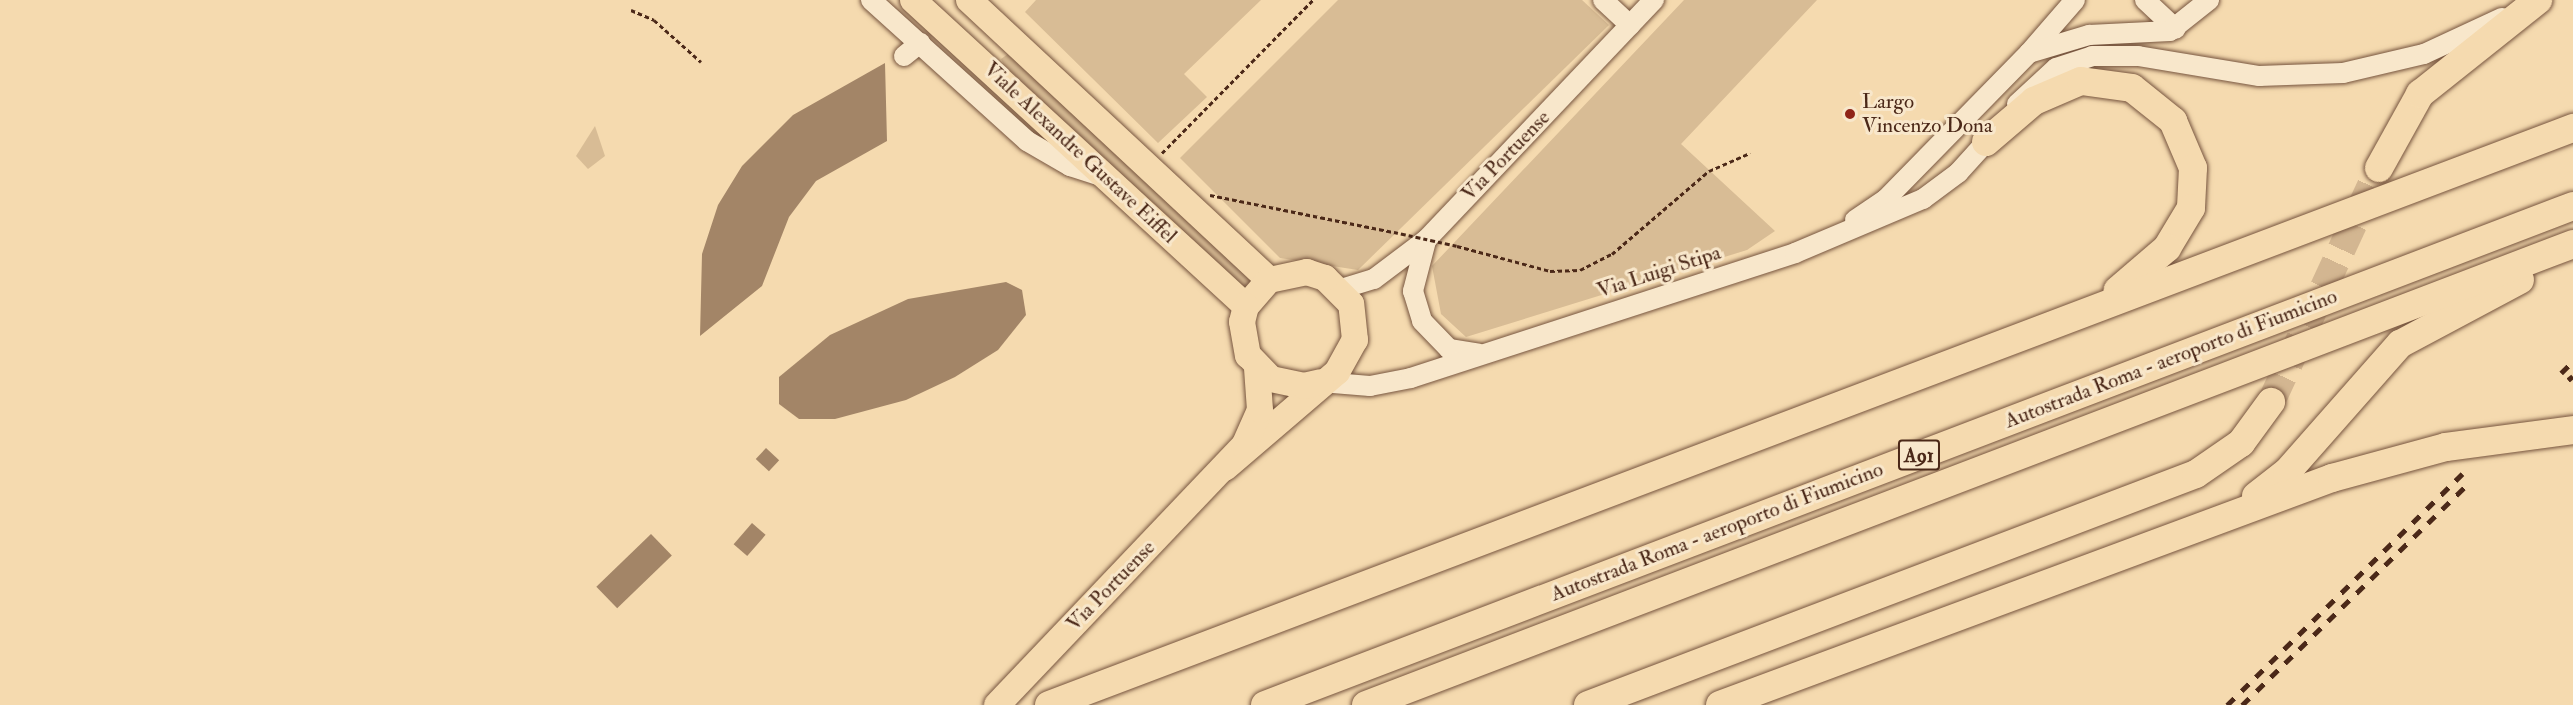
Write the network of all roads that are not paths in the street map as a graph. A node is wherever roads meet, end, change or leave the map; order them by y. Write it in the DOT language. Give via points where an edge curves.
graph roads {
  1 [pos="872,0"];
  2 [pos="914,0"];
  3 [pos="969,0"];
  4 [pos="1603,0"];
  5 [pos="1654,0"];
  6 [pos="2075,0"];
  7 [pos="2145,0"];
  8 [pos="2209,0"];
  9 [pos="2537,0"];
  10 [pos="1630,26"];
  11 [pos="2176,29"];
  12 [pos="920,43"];
  13 [pos="2029,53"];
  14 [pos="904,56"];
  15 [pos="2573,128"];
  16 [pos="1986,142"];
  17 [pos="2573,149"];
  18 [pos="2379,168"];
  19 [pos="1107,178"];
  20 [pos="2417,187"];
  21 [pos="2573,206"];
  22 [pos="1427,239"];
  23 [pos="2569,245"];
  24 [pos="1795,253"];
  25 [pos="1269,280"];
  26 [pos="1341,289"];
  27 [pos="1246,306"];
  28 [pos="2073,317"];
  29 [pos="1486,354"];
  30 [pos="1257,368"];
  31 [pos="1321,382"];
  32 [pos="2271,402"];
  33 [pos="2573,430"];
  34 [pos="1225,468"];
  35 [pos="2237,509"];
  36 [pos="997,705"];
  37 [pos="1048,705"];
  38 [pos="1265,705"];
  39 [pos="1366,705"];
  40 [pos="1588,705"];
  41 [pos="1720,705"];
  1 -- 12 [label="street"];
  2 -- 19 [label="main road, Viale Alexandre Gustave Eiffel"];
  3 -- 25 [label="main road, Viale Alexandre Gustave Eiffel"];
  4 -- 10 [label="street"];
  5 -- 10 [label="street, Via Portuense"];
  6 -- 13 [label="street"];
  7 -- 11 [label="street"];
  8 -- 11 [label="street"];
  9 -- 16 [label="street, Via Luigi Stipa" via="2424,54 2343,73 2259,76 2138,56 2086,57 2037,82"];
  9 -- 18 [label="highway" via="2420,94"];
  10 -- 22 [label="street, Via Portuense"];
  11 -- 13 [label="street" via="2089,35"];
  12 -- 14 [label="street"];
  12 -- 19 [label="street" via="1027,141 1070,166"];
  13 -- 24 [label="street" via="1879,205"];
  15 -- 20 [label="highway"];
  16 -- 24 [label="street, Via Luigi Stipa" via="1923,199"];
  16 -- 28 [label="highway" via="2034,101 2081,81 2108,82 2143,94 2181,131 2195,176 2182,227 2137,276"];
  17 -- 20 [label="highway" via="2457,184"];
  19 -- 27 [label="main road, Viale Alexandre Gustave Eiffel"];
  20 -- 28 [label="highway"];
  21 -- 38 [label="highway, Autostrada Roma - aeroporto di Fiumicino / A91"];
  22 -- 26 [label="street, Via Portuense" via="1374,279"];
  22 -- 29 [label="street" via="1414,280 1422,321 1449,349"];
  23 -- 35 [label="highway" via="2515,283 2400,344 2287,472"];
  23 -- 39 [label="highway, Autostrada Roma - aeroporto di Fiumicino / A91"];
  24 -- 29 [label="street, Via Luigi Stipa"];
  25 -- 26 [label="main road" via="1307,272"];
  25 -- 27 [label="main road"];
  26 -- 31 [label="main road, Via Portuense" via="1354,313 1355,340 1343,365"];
  27 -- 30 [label="main road, Via Portuense" via="1243,339"];
  28 -- 37 [label="highway"];
  29 -- 31 [label="street, Via Luigi Stipa" via="1383,384"];
  30 -- 31 [label="main road" via="1287,385"];
  30 -- 34 [label="main road, Via Portuense" via="1256,425"];
  31 -- 34 [label="main road, Via Portuense"];
  32 -- 40 [label="highway" via="2241,443 2196,474"];
  33 -- 35 [label="highway" via="2438,449"];
  34 -- 36 [label="main road, Via Portuense"];
  35 -- 41 [label="highway"];
}
